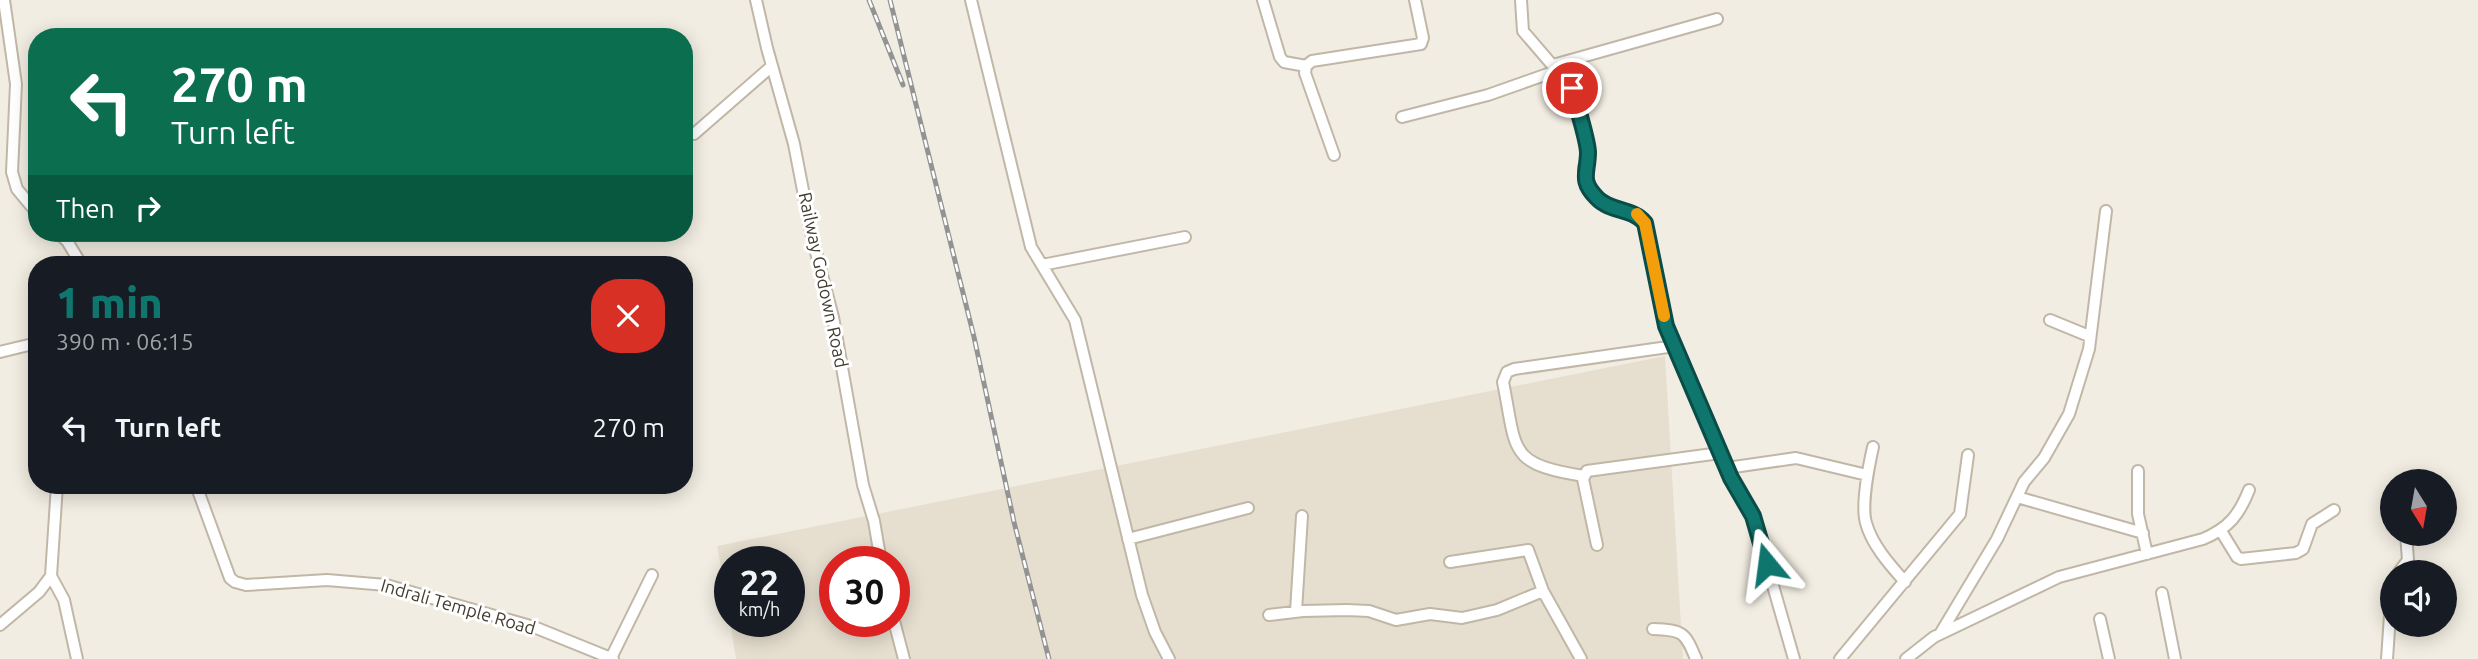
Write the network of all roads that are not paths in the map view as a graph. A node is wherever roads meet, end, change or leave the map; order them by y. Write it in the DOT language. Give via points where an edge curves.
graph roads {
  1 [pos="4,0"];
  2 [pos="756,0"];
  3 [pos="971,0"];
  4 [pos="1263,0"];
  5 [pos="1415,0"];
  6 [pos="1521,0"];
  7 [pos="1717,19"];
  8 [pos="772,66"];
  9 [pos="1306,66"];
  10 [pos="1556,68"];
  11 [pos="1402,117"];
  12 [pos="694,134"];
  13 [pos="1334,155"];
  14 [pos="28,203"];
  15 [pos="2106,211"];
  16 [pos="1185,237"];
  17 [pos="1042,265"];
  18 [pos="2050,320"];
  19 [pos="2089,336"];
  20 [pos="28,345"];
  21 [pos="1675,346"];
  22 [pos="0,352"];
  23 [pos="1873,447"];
  24 [pos="1720,453"];
  25 [pos="1968,455"];
  26 [pos="1727,468"];
  27 [pos="2138,471"];
  28 [pos="1867,475"];
  29 [pos="1584,476"];
  30 [pos="2249,490"];
  31 [pos="56,494"];
  32 [pos="199,494"];
  33 [pos="2017,497"];
  34 [pos="1248,509"];
  35 [pos="2334,510"];
  36 [pos="1302,516"];
  37 [pos="2221,531"];
  38 [pos="2143,533"];
  39 [pos="1128,539"];
  40 [pos="1597,545"];
  41 [pos="878,546"];
  42 [pos="2147,554"];
  43 [pos="1450,562"];
  44 [pos="652,575"];
  45 [pos="51,576"];
  46 [pos="1905,582"];
  47 [pos="1543,591"];
  48 [pos="2162,593"];
  49 [pos="1296,611"];
  50 [pos="1269,615"];
  51 [pos="2100,618"];
  52 [pos="0,625"];
  53 [pos="1653,629"];
  54 [pos="1940,634"];
  55 [pos="898,637"];
  56 [pos="2389,637"];
  57 [pos="1911,657"];
  58 [pos="612,658"];
  59 [pos="77,659"];
  60 [pos="904,659"];
  61 [pos="1169,659"];
  62 [pos="1581,659"];
  63 [pos="1696,659"];
  64 [pos="1794,659"];
  65 [pos="1840,659"];
  66 [pos="2109,659"];
  67 [pos="2175,659"];
  68 [pos="2387,659"];
  1 -- 14 [label="street" via="16,84 12,172 16,189"];
  2 -- 8 [label="street, Railway Godown Road"];
  3 -- 17 [label="street" via="1031,247"];
  4 -- 9 [label="street" via="1280,57"];
  5 -- 9 [label="street" via="1421,44 1312,61"];
  6 -- 10 [label="street" via="1523,31"];
  7 -- 10 [label="street"];
  8 -- 12 [label="street"];
  8 -- 41 [label="street, Railway Godown Road" via="833,317"];
  9 -- 13 [label="street"];
  10 -- 11 [label="street" via="1488,95"];
  10 -- 21 [label="street" via="1572,88 1588,153 1586,183 1599,200 1639,215 1645,223 1666,326"];
  15 -- 19 [label="street"];
  16 -- 17 [label="street"];
  17 -- 39 [label="street" via="1075,320"];
  18 -- 19 [label="street"];
  19 -- 33 [label="street" via="2082,378 2069,414"];
  20 -- 22 [label="street"];
  21 -- 24 [label="street"];
  21 -- 29 [label="street" via="1507,373 1503,382 1516,447 1538,467"];
  23 -- 28 [label="street"];
  24 -- 26 [label="street"];
  24 -- 29 [label="street" via="1590,469"];
  25 -- 46 [label="street" via="1960,514"];
  26 -- 28 [label="street" via="1796,458"];
  26 -- 64 [label="street" via="1753,516"];
  27 -- 38 [label="street" via="2137,503"];
  28 -- 46 [label="street" via="1864,519 1879,550"];
  29 -- 40 [label="street"];
  30 -- 37 [label="street" via="2242,507"];
  31 -- 45 [label="street"];
  32 -- 58 [label="street, Indrali Temple Road" via="235,582 386,584 534,626"];
  33 -- 38 [label="street"];
  33 -- 54 [label="street"];
  34 -- 39 [label="street"];
  35 -- 37 [label="street" via="2312,524 2303,549 2296,553 2241,559"];
  36 -- 49 [label="street"];
  37 -- 42 [label="street"];
  38 -- 42 [label="street"];
  39 -- 61 [label="street" via="1154,632"];
  42 -- 54 [label="street" via="2059,577"];
  43 -- 47 [label="street" via="1528,550"];
  44 -- 58 [label="street"];
  45 -- 52 [label="street"];
  45 -- 59 [label="street" via="64,600"];
  46 -- 65 [label="street"];
  47 -- 49 [label="street" via="1462,618 1430,614 1396,620 1368,611"];
  47 -- 62 [label="street"];
  48 -- 67 [label="street"];
  49 -- 50 [label="street"];
  51 -- 66 [label="street"];
  53 -- 63 [label="street" via="1683,634"];
  54 -- 57 [label="street"];
  55 -- 60 [label="street"];
  56 -- 68 [label="street"];
}
